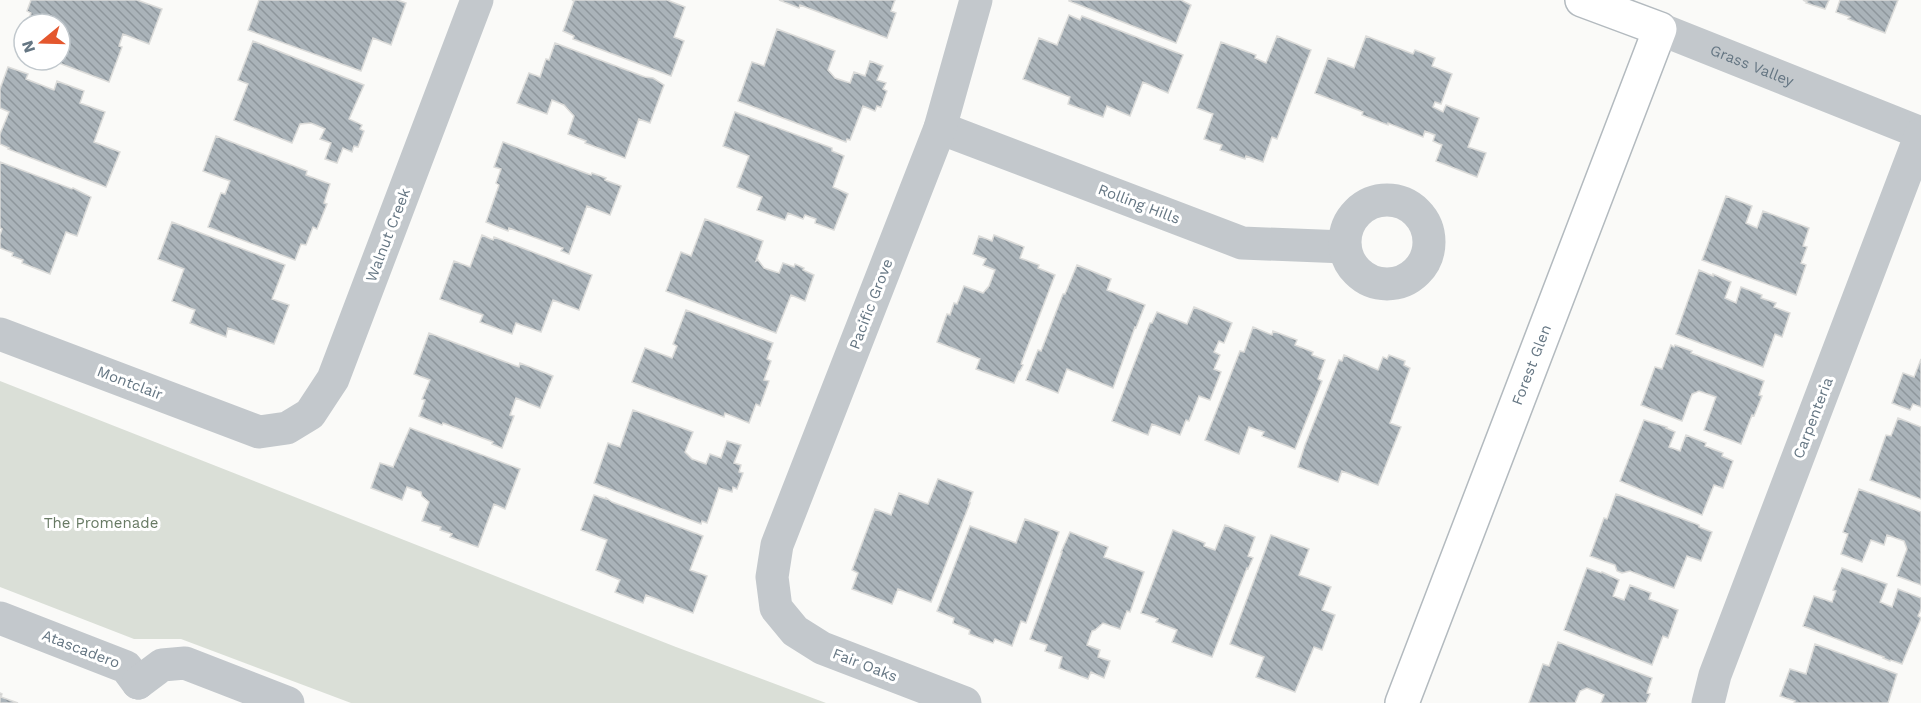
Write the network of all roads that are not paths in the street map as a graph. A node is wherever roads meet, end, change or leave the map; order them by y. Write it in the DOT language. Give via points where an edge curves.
graph roads {
  1 [pos="477,0"];
  2 [pos="976,0"];
  3 [pos="1582,0"];
  4 [pos="1660,29"];
  5 [pos="940,128"];
  6 [pos="1921,134"];
  7 [pos="1345,247"];
  8 [pos="0,334"];
  9 [pos="259,432"];
  10 [pos="776,608"];
  11 [pos="0,618"];
  12 [pos="137,693"];
  13 [pos="288,703"];
  14 [pos="966,703"];
  15 [pos="1402,703"];
  16 [pos="1708,703"];
  1 -- 9 [label="street, Walnut Creek" via="333,379 310,414 287,428"];
  2 -- 5 [label="street, Pacific Grove"];
  3 -- 4 [label="street, Grass Valley"];
  4 -- 6 [label="street, Grass Valley"];
  4 -- 15 [label="street, Forest Glen"];
  5 -- 7 [label="street, Rolling Hills" via="1242,243"];
  5 -- 10 [label="street, Pacific Grove" via="777,546 771,577"];
  6 -- 16 [label="street, Carpenteria" via="1715,675"];
  8 -- 9 [label="street, Montclair"];
  10 -- 14 [label="street, Fair Oaks" via="795,631 822,648"];
  11 -- 12 [label="street, Atascadero" via="126,667"];
  12 -- 13 [label="street, Atascadero" via="162,665 185,663"];
}
